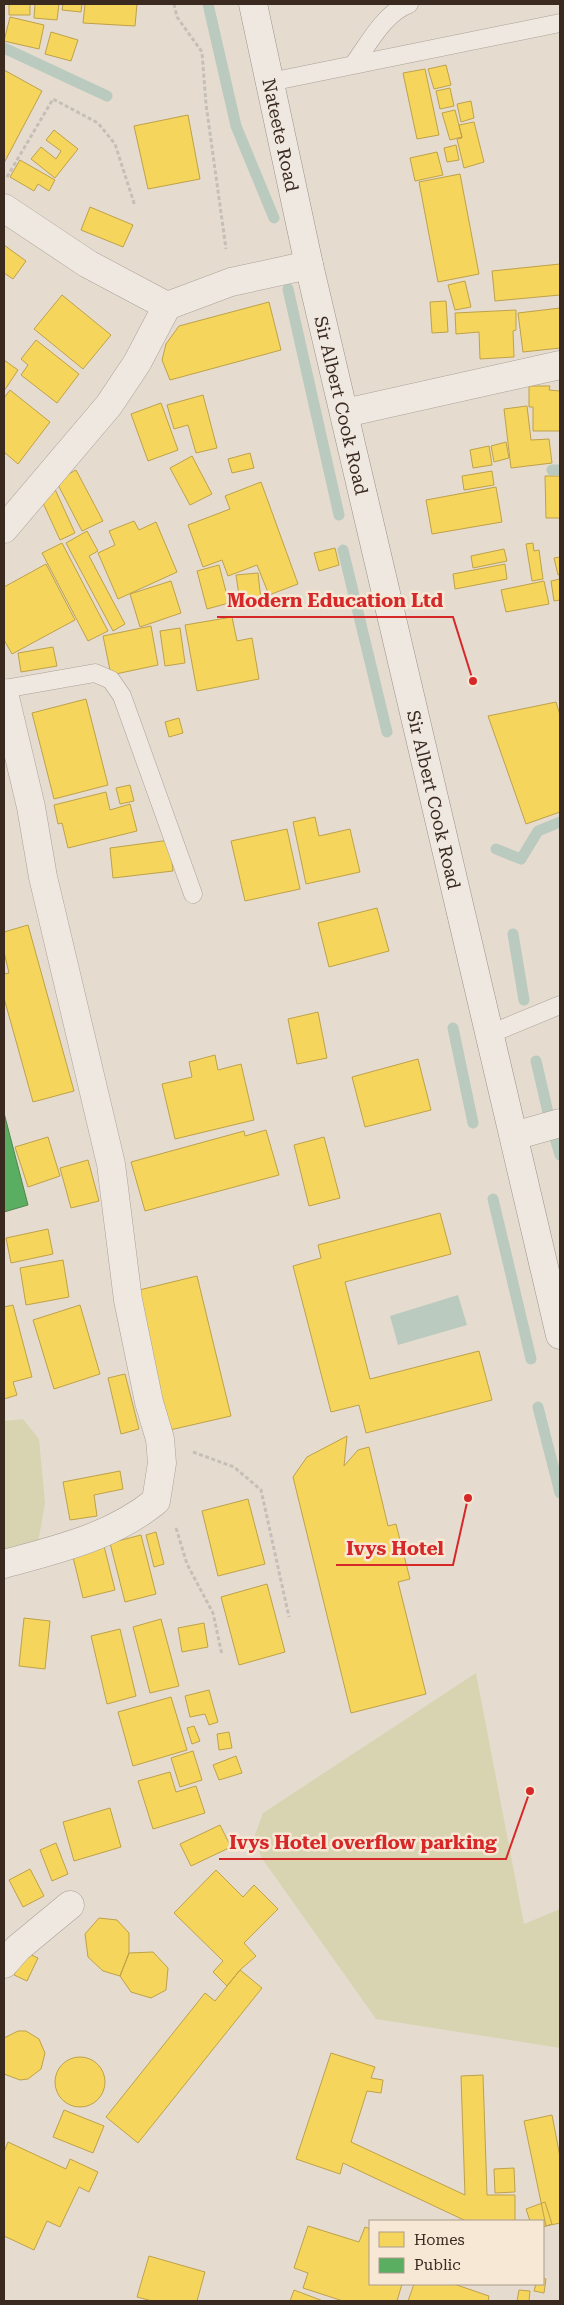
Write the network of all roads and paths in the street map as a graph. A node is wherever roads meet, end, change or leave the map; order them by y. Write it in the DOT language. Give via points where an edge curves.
graph roads {
  1 [pos="174,4"];
  2 [pos="253,4"];
  3 [pos="409,4"];
  4 [pos="560,23"];
  5 [pos="354,65"];
  6 [pos="270,82"];
  7 [pos="4,182"];
  8 [pos="135,206"];
  9 [pos="4,208"];
  10 [pos="310,265"];
  11 [pos="231,282"];
  12 [pos="167,306"];
  13 [pos="560,365"];
  14 [pos="344,413"];
  15 [pos="4,529"];
  16 [pos="4,691"];
  17 [pos="193,894"];
  18 [pos="560,1005"];
  19 [pos="490,1034"];
  20 [pos="560,1123"];
  21 [pos="514,1136"];
  22 [pos="560,1335"];
  23 [pos="160,1439"];
  24 [pos="156,1501"];
  25 [pos="4,1564"];
  26 [pos="290,1617"];
  27 [pos="222,1655"];
  28 [pos="70,1905"];
  29 [pos="4,1964"];
  1 -- 11 [label="path" via="177,17 202,52 206,104"];
  2 -- 6 [label="street, Nateete Road"];
  3 -- 5 [label="lane" via="402,6 379,28"];
  4 -- 5 [label="lane"];
  5 -- 6 [label="lane"];
  6 -- 10 [label="street, Nateete Road"];
  7 -- 8 [label="path" via="53,99 98,123 115,144"];
  9 -- 12 [label="street" via="88,264"];
  10 -- 11 [label="street"];
  10 -- 14 [label="street, Sir Albert Cook Road"];
  11 -- 12 [label="street"];
  12 -- 15 [label="street" via="137,363 109,405"];
  13 -- 14 [label="street"];
  14 -- 19 [label="street, Sir Albert Cook Road"];
  16 -- 17 [label="lane" via="95,673 110,680 122,696"];
  16 -- 23 [label="street" via="111,1164 128,1300"];
  18 -- 19 [label="lane"];
  19 -- 21 [label="street, Sir Albert Cook Road"];
  20 -- 21 [label="street"];
  21 -- 22 [label="street, Sir Albert Cook Road"];
  23 -- 24 [label="street" via="162,1464"];
  23 -- 26 [label="path" via="234,1467 261,1490"];
  24 -- 25 [label="street" via="120,1526"];
  24 -- 27 [label="path" via="174,1519 187,1564 213,1613"];
  28 -- 29 [label="street" via="18,1948"];
}
